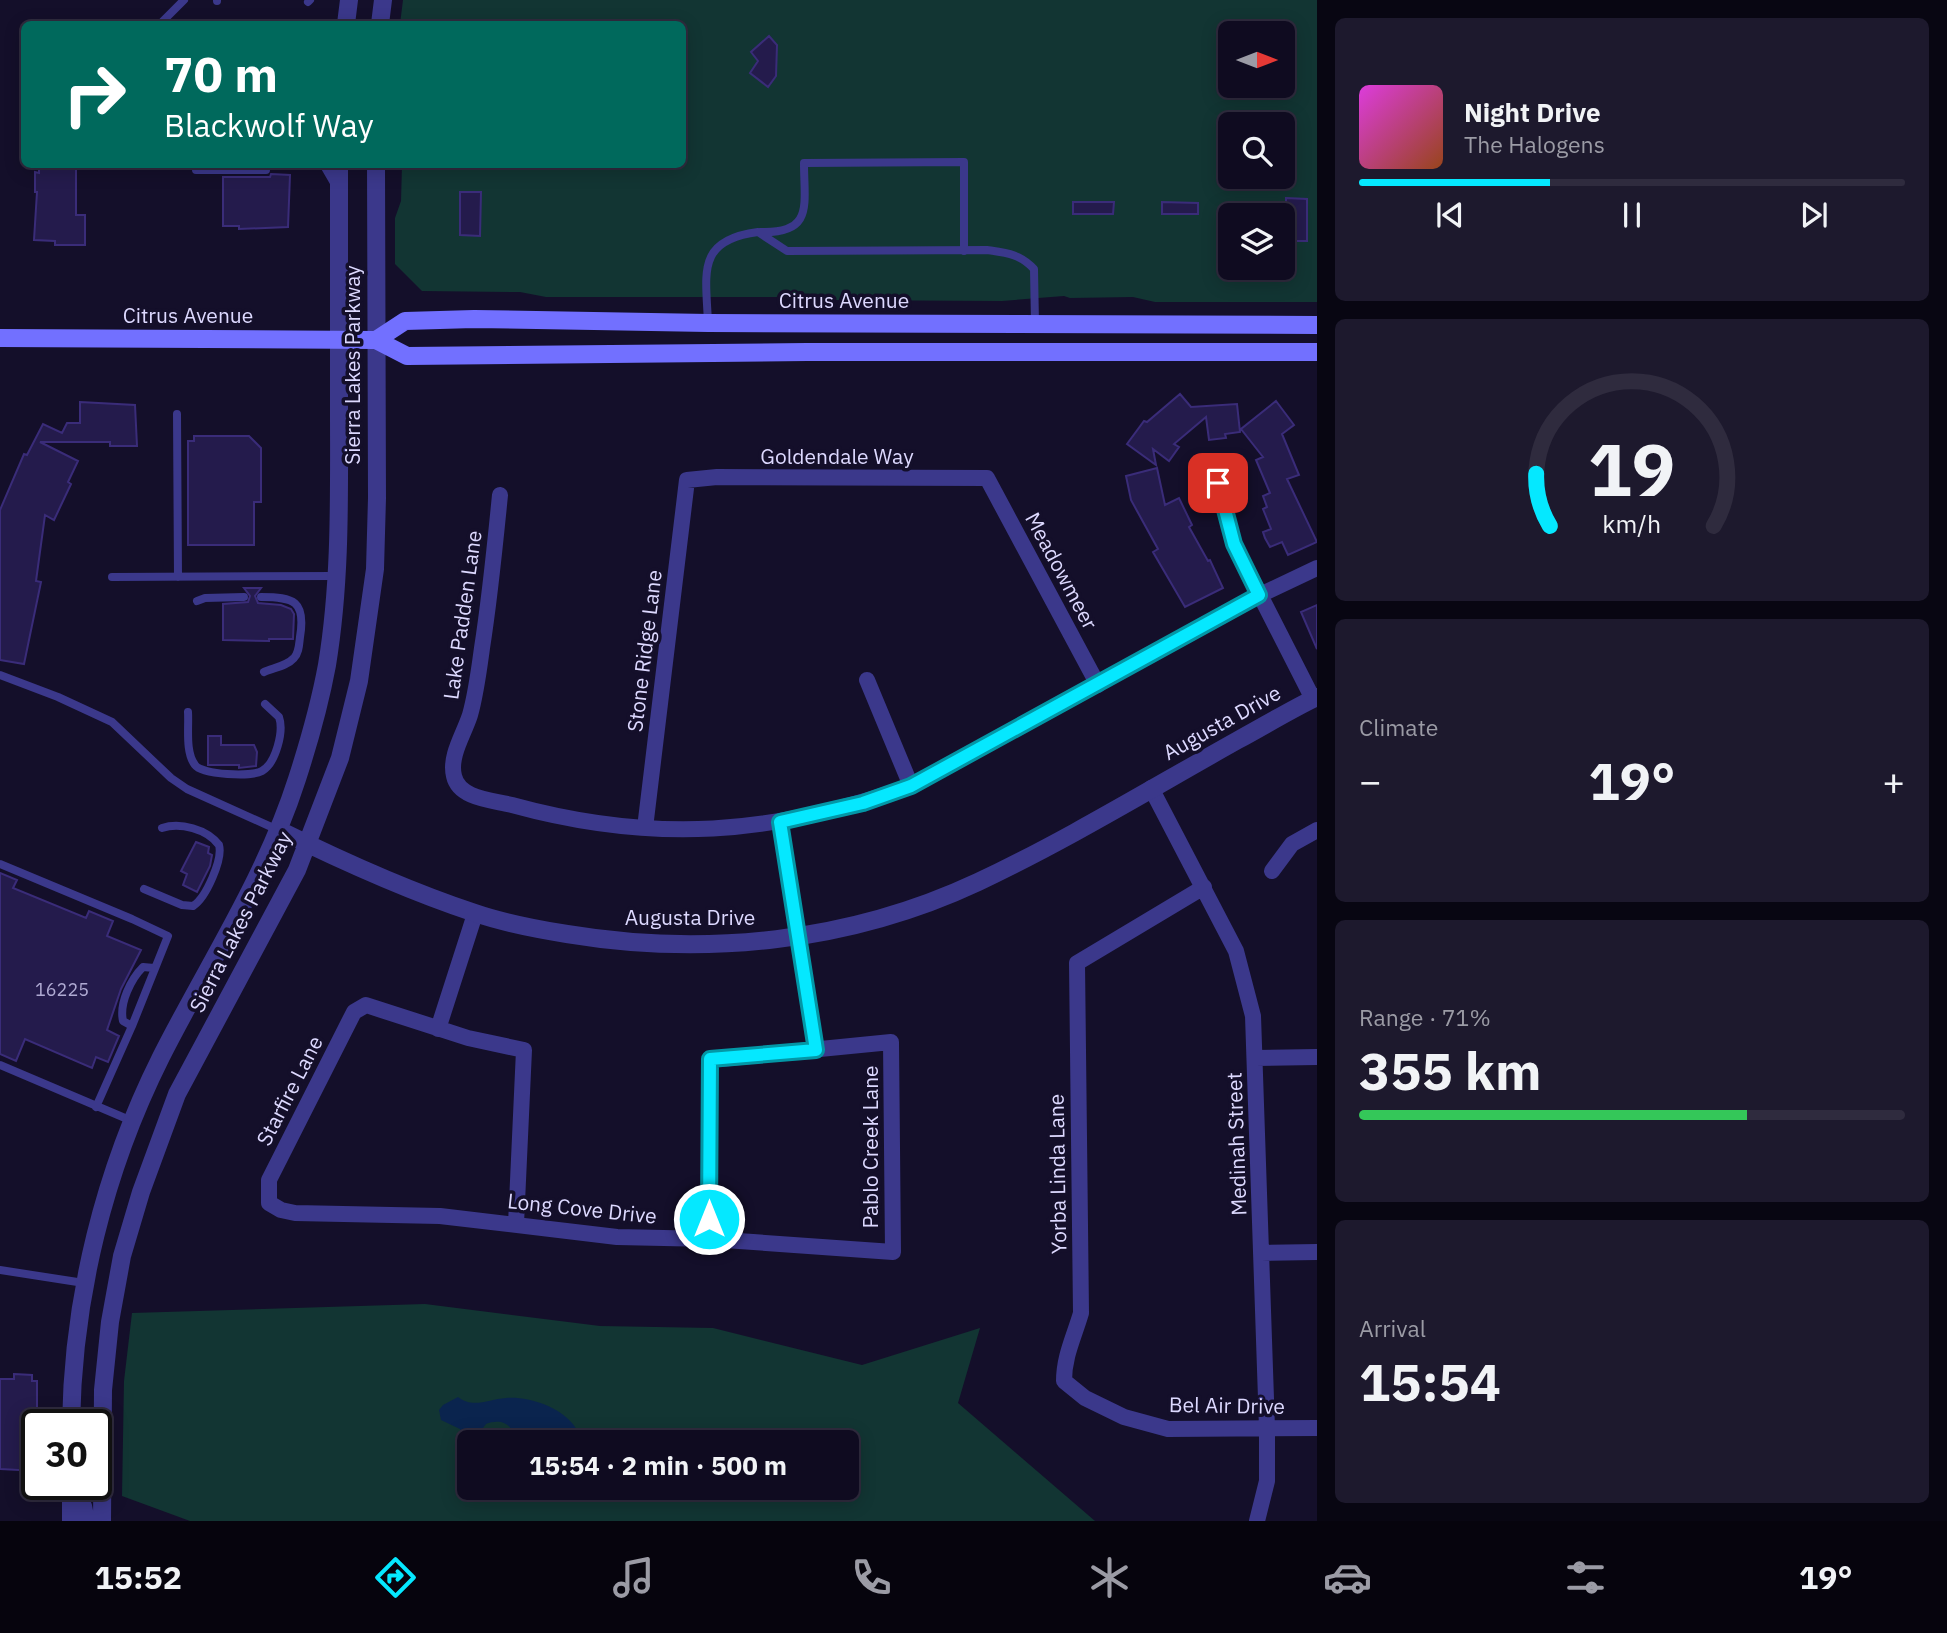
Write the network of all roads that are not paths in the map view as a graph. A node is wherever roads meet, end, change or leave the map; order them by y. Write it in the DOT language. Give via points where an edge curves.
graph roads {
  1 [pos="184,0"];
  2 [pos="349,0"];
  3 [pos="383,0"];
  4 [pos="163,21"];
  5 [pos="346,21"];
  6 [pos="380,21"];
  7 [pos="325,168"];
  8 [pos="339,168"];
  9 [pos="376,168"];
  10 [pos="196,170"];
  11 [pos="266,170"];
  12 [pos="339,198"];
  13 [pos="758,232"];
  14 [pos="964,251"];
  15 [pos="708,323"];
  16 [pos="1035,324"];
  17 [pos="1317,325"];
  18 [pos="0,338"];
  19 [pos="339,340"];
  20 [pos="376,340"];
  21 [pos="1317,352"];
  22 [pos="177,414"];
  23 [pos="987,478"];
  24 [pos="687,480"];
  25 [pos="1218,483"];
  26 [pos="500,495"];
  27 [pos="1317,568"];
  28 [pos="336,576"];
  29 [pos="112,577"];
  30 [pos="178,577"];
  31 [pos="1259,595"];
  32 [pos="244,597"];
  33 [pos="261,597"];
  34 [pos="197,601"];
  35 [pos="264,672"];
  36 [pos="0,675"];
  37 [pos="867,680"];
  38 [pos="1098,685"];
  39 [pos="1315,698"];
  40 [pos="265,704"];
  41 [pos="188,712"];
  42 [pos="911,786"];
  43 [pos="1151,788"];
  44 [pos="780,822"];
  45 [pos="162,828"];
  46 [pos="645,828"];
  47 [pos="279,830"];
  48 [pos="1317,830"];
  49 [pos="308,844"];
  50 [pos="0,864"];
  51 [pos="1272,871"];
  52 [pos="1204,887"];
  53 [pos="144,890"];
  54 [pos="475,914"];
  55 [pos="799,936"];
  56 [pos="155,968"];
  57 [pos="132,1026"];
  58 [pos="438,1029"];
  59 [pos="816,1050"];
  60 [pos="1317,1057"];
  61 [pos="1255,1058"];
  62 [pos="0,1066"];
  63 [pos="96,1107"];
  64 [pos="132,1121"];
  65 [pos="269,1203"];
  66 [pos="516,1224"];
  67 [pos="709,1240"];
  68 [pos="893,1252"];
  69 [pos="1317,1252"];
  70 [pos="1261,1254"];
  71 [pos="0,1270"];
  72 [pos="84,1283"];
  73 [pos="1064,1381"];
  74 [pos="72,1409"];
  75 [pos="1267,1428"];
  76 [pos="1317,1428"];
  77 [pos="71,1500"];
  78 [pos="78,1500"];
  79 [pos="71,1521"];
  80 [pos="86,1521"];
  81 [pos="102,1521"];
  82 [pos="1257,1521"];
  1 -- 4 [label="lane"];
  2 -- 5 [label="street"];
  3 -- 6 [label="street"];
  7 -- 12 [label="lane"];
  8 -- 12 [label="street, Sierra Lakes Parkway"];
  9 -- 20 [label="street, Sierra Lakes Parkway"];
  10 -- 11 [label="lane"];
  12 -- 19 [label="street, Sierra Lakes Parkway"];
  13 -- 14 [label="lane" via="787,251"];
  13 -- 14 [label="lane" via="781,233 801,219 804,163 964,162"];
  13 -- 15 [label="lane" via="727,240 714,250 708,267"];
  14 -- 16 [label="lane" via="1024,258 1034,269"];
  15 -- 16 [label="main road, Citrus Avenue"];
  15 -- 20 [label="main road, Citrus Avenue" via="405,321"];
  16 -- 17 [label="main road, Citrus Avenue"];
  18 -- 19 [label="main road, Citrus Avenue"];
  19 -- 20 [label="main road, Citrus Avenue"];
  19 -- 28 [label="street, Sierra Lakes Parkway"];
  20 -- 21 [label="main road, Citrus Avenue" via="407,356"];
  20 -- 49 [label="street, Sierra Lakes Parkway" via="377,498 370,610 340,758"];
  22 -- 30 [label="lane"];
  23 -- 24 [label="street, Goldendale Way"];
  23 -- 38 [label="street, Meadowmeer"];
  24 -- 46 [label="street, Stone Ridge Lane"];
  25 -- 31 [label="street" via="1234,544"];
  26 -- 46 [label="street, Lake Padden Lane" via="478,675 470,714 453,758 454,779 467,793 555,817"];
  27 -- 31 [label="street"];
  28 -- 30 [label="lane"];
  28 -- 47 [label="street, Sierra Lakes Parkway" via="321,691"];
  29 -- 30 [label="lane"];
  31 -- 38 [label="street"];
  31 -- 39 [label="street"];
  32 -- 34 [label="lane"];
  33 -- 35 [label="lane" via="292,599 302,622 296,656"];
  36 -- 47 [label="lane" via="112,722 187,789"];
  37 -- 42 [label="street"];
  38 -- 42 [label="street"];
  39 -- 43 [label="street, Augusta Drive"];
  40 -- 41 [label="lane" via="276,712 281,728 272,761 255,773 208,772 197,767 191,756"];
  42 -- 44 [label="street" via="863,803"];
  43 -- 52 [label="street, Medinah Street"];
  43 -- 55 [label="street, Augusta Drive" via="1000,870 928,903 884,918"];
  44 -- 46 [label="street" via="733,828"];
  44 -- 55 [label="street"];
  45 -- 53 [label="lane" via="184,825 210,837 219,845 220,857 202,899 193,906"];
  47 -- 49 [label="street, Augusta Drive"];
  47 -- 64 [label="street, Sierra Lakes Parkway"];
  48 -- 51 [label="street" via="1292,844"];
  49 -- 54 [label="street, Augusta Drive"];
  49 -- 81 [label="street, Sierra Lakes Parkway" via="177,1094 141,1192 122,1256 110,1322 103,1390"];
  50 -- 56 [label="lane" via="168,936"];
  52 -- 61 [label="street, Medinah Street" via="1236,951 1246,983"];
  52 -- 73 [label="street, Yorba Linda Lane" via="1077,964 1081,1313 1064,1359"];
  54 -- 55 [label="street, Augusta Drive" via="618,942 713,945"];
  54 -- 58 [label="street"];
  55 -- 59 [label="street"];
  56 -- 57 [label="lane"];
  56 -- 57 [label="lane" via="143,967 127,994 123,1021"];
  57 -- 63 [label="lane"];
  58 -- 65 [label="street, Starfire Lane" via="366,1005 354,1012 269,1180"];
  58 -- 66 [label="street" via="524,1050"];
  59 -- 67 [label="street" via="710,1059"];
  59 -- 68 [label="street, Pablo Creek Lane" via="891,1042"];
  60 -- 61 [label="street"];
  61 -- 70 [label="street, Medinah Street"];
  62 -- 63 [label="lane"];
  63 -- 64 [label="lane"];
  64 -- 72 [label="street, Sierra Lakes Parkway" via="96,1229"];
  65 -- 66 [label="street, Long Cove Drive" via="295,1213 440,1216"];
  66 -- 67 [label="street, Long Cove Drive" via="606,1236"];
  67 -- 68 [label="street, Long Cove Drive"];
  69 -- 70 [label="street"];
  70 -- 75 [label="street, Medinah Street"];
  71 -- 72 [label="lane"];
  72 -- 74 [label="street, Sierra Lakes Parkway"];
  73 -- 75 [label="street, Bel Air Drive" via="1085,1398 1124,1417 1168,1429"];
  75 -- 76 [label="street, Bel Air Drive"];
  75 -- 82 [label="street, Medinah Street" via="1267,1480"];
  77 -- 79 [label="street"];
  78 -- 80 [label="street"];
}
